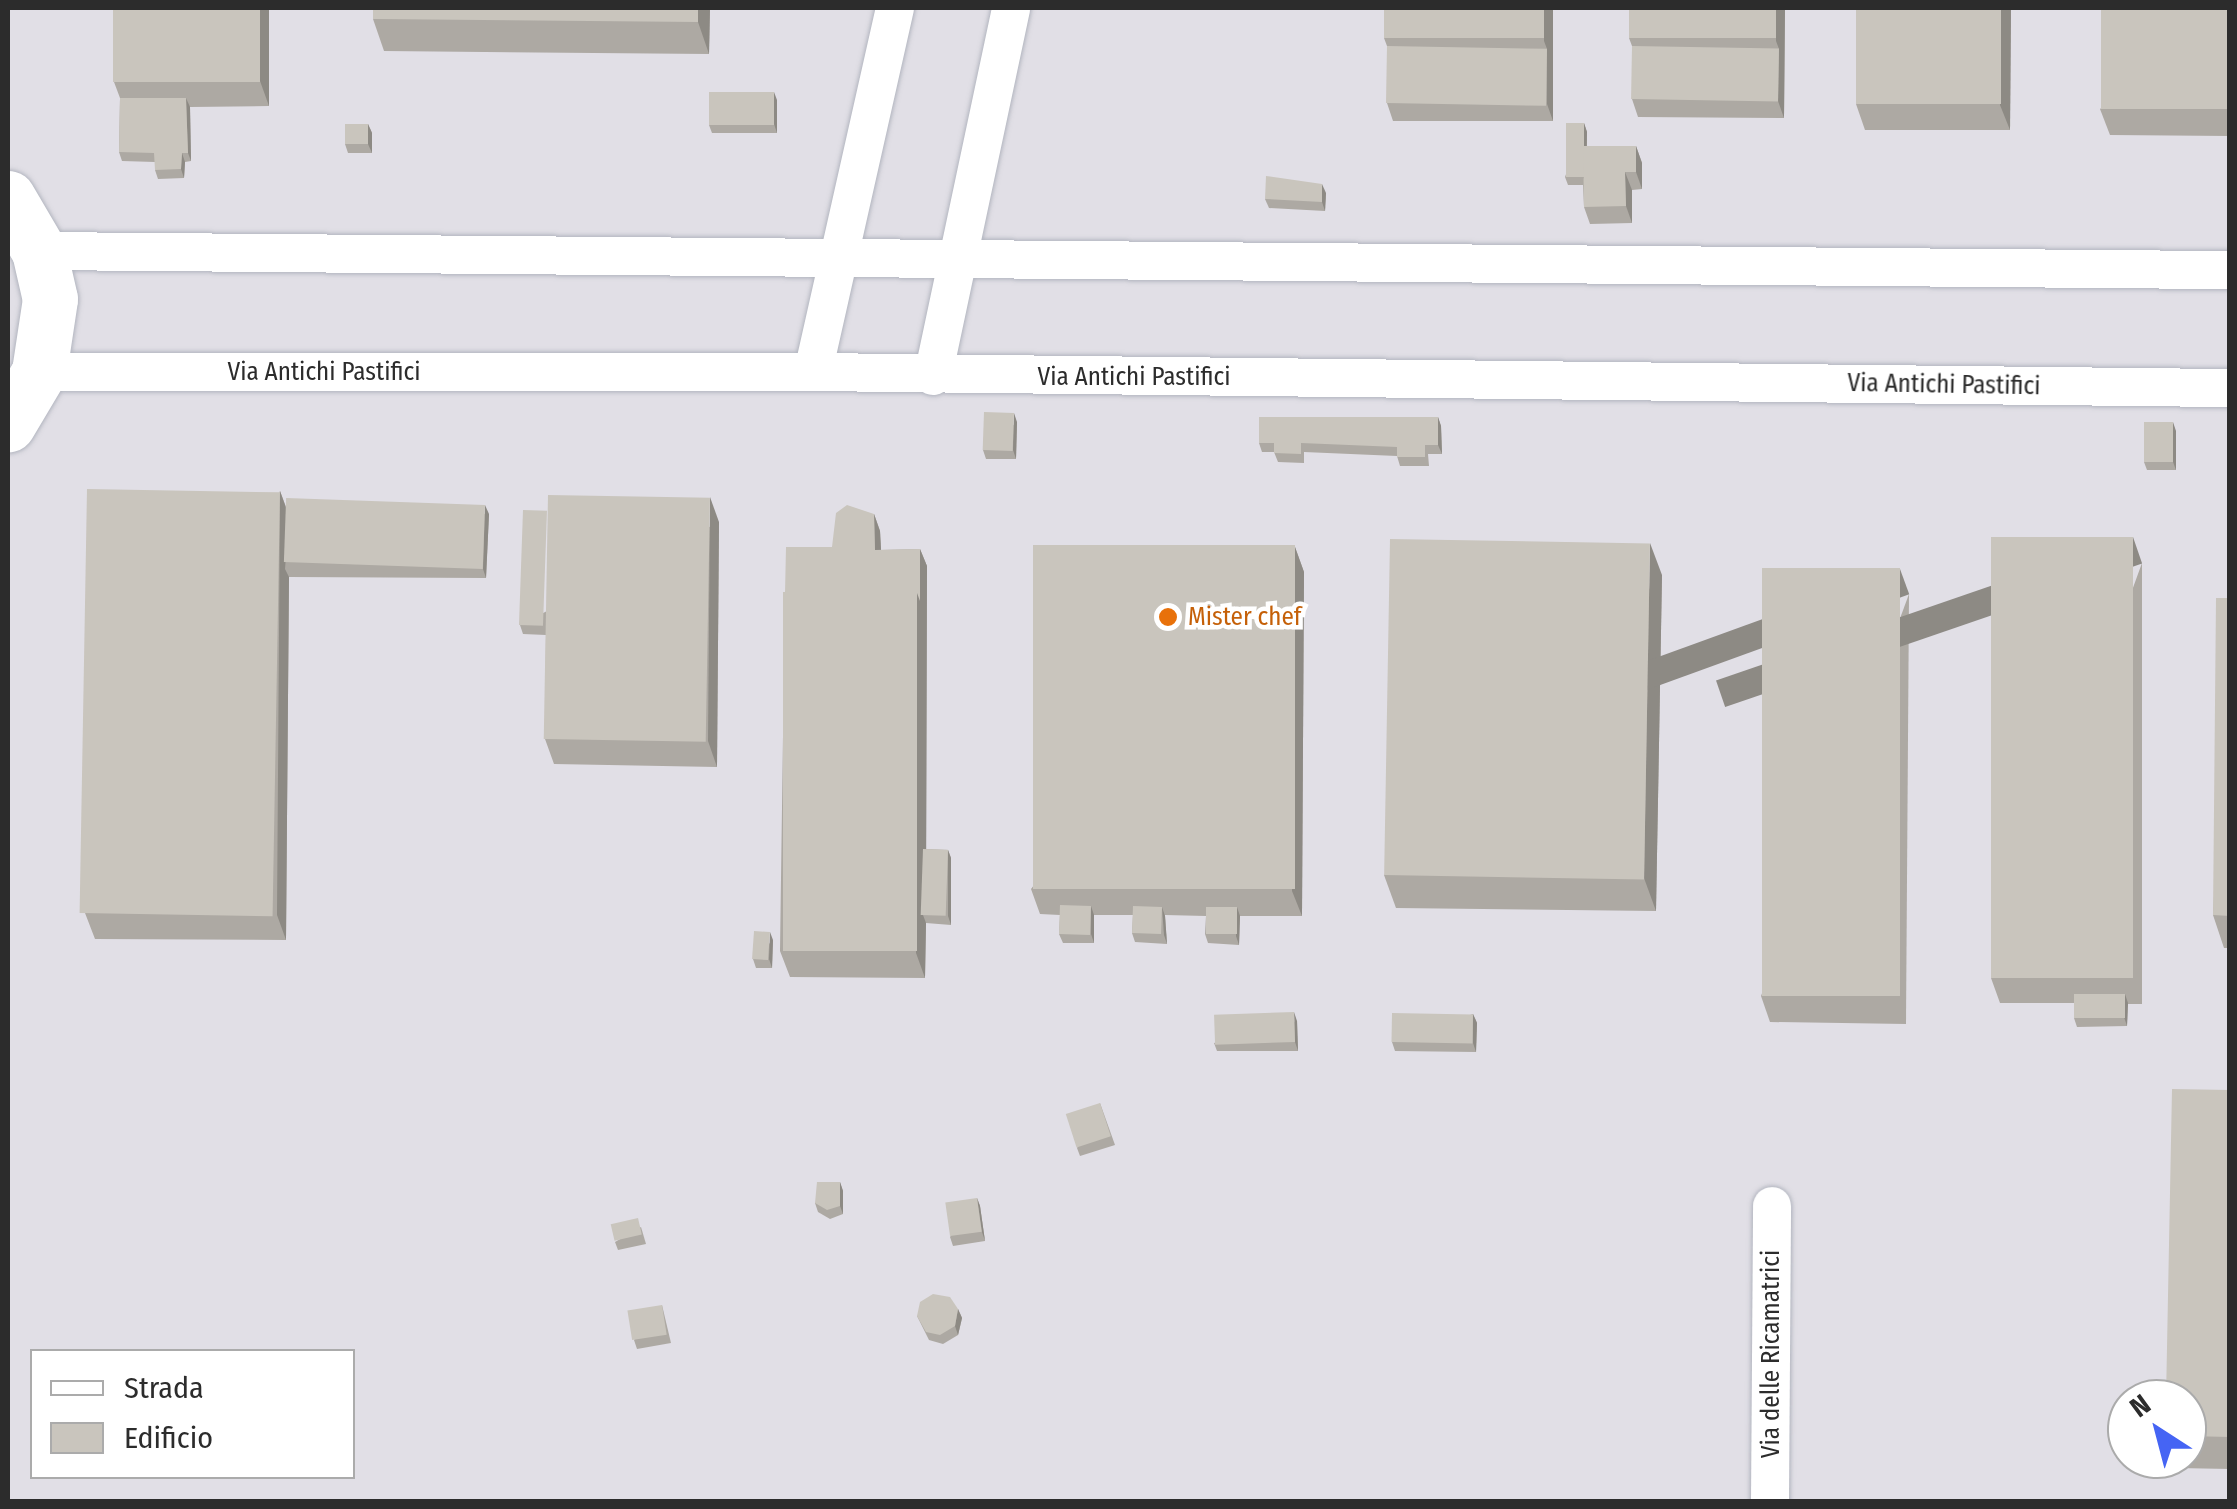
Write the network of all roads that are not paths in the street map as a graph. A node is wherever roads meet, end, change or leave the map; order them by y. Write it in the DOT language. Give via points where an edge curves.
graph roads {
  1 [pos="895,8"];
  2 [pos="1010,8"];
  3 [pos="8,198"];
  4 [pos="40,251"];
  5 [pos="837,258"];
  6 [pos="955,259"];
  7 [pos="2230,270"];
  8 [pos="38,372"];
  9 [pos="813,372"];
  10 [pos="933,376"];
  11 [pos="2230,388"];
  12 [pos="8,424"];
  13 [pos="1772,1206"];
  14 [pos="1770,1502"];
  1 -- 5 [label="street"];
  2 -- 6 [label="street"];
  3 -- 4 [label="street"];
  4 -- 5 [label="street"];
  4 -- 8 [label="street" via="50,324"];
  5 -- 6 [label="street"];
  5 -- 9 [label="street"];
  6 -- 7 [label="street"];
  6 -- 10 [label="street"];
  8 -- 9 [label="street, Via Antichi Pastifici"];
  8 -- 12 [label="street"];
  9 -- 10 [label="street, Via Antichi Pastifici"];
  10 -- 11 [label="street, Via Antichi Pastifici"];
  13 -- 14 [label="street, Via delle Ricamatrici"];
}
